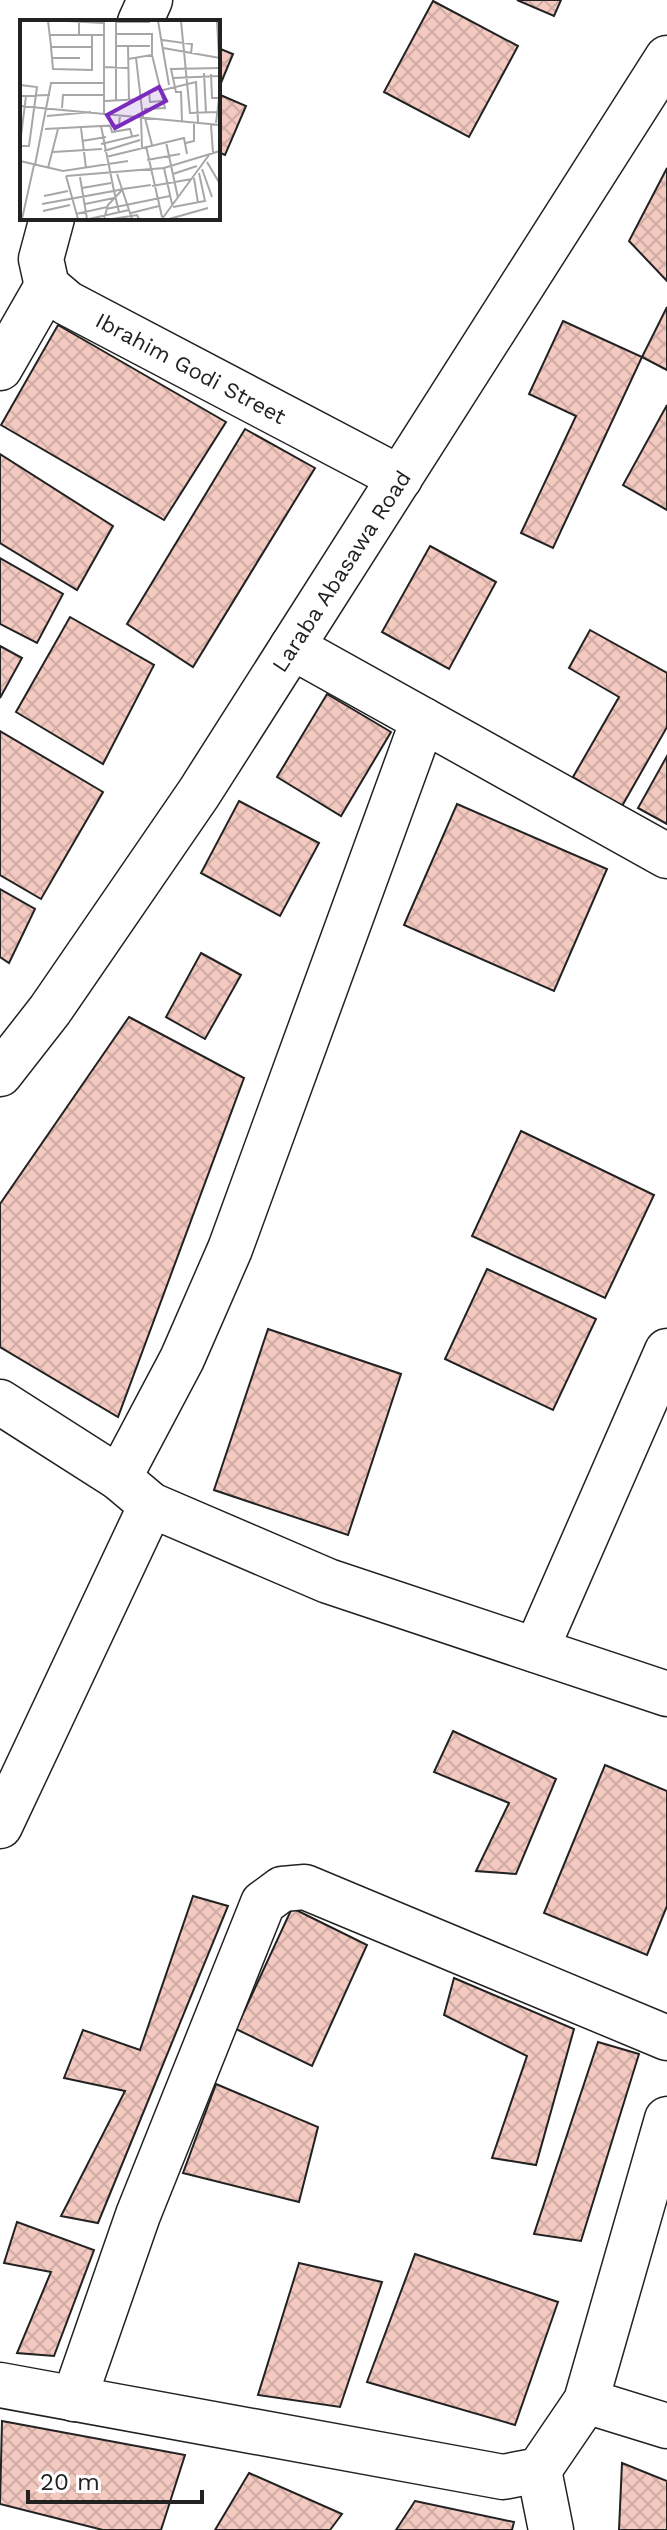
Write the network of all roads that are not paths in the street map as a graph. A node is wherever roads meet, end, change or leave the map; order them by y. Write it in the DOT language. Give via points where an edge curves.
graph roads {
  1 [pos="150,0"];
  2 [pos="141,20"];
  3 [pos="667,58"];
  4 [pos="51,220"];
  5 [pos="47,286"];
  6 [pos="0,368"];
  7 [pos="400,478"];
  8 [pos="292,647"];
  9 [pos="423,720"];
  10 [pos="667,856"];
  11 [pos="0,1074"];
  12 [pos="667,1351"];
  13 [pos="0,1402"];
  14 [pos="135,1492"];
  15 [pos="536,1650"];
  16 [pos="667,1694"];
  17 [pos="0,1826"];
  18 [pos="667,2038"];
  19 [pos="667,2119"];
  20 [pos="0,2385"];
  21 [pos="74,2399"];
  22 [pos="586,2401"];
  23 [pos="667,2426"];
  24 [pos="539,2470"];
  25 [pos="551,2530"];
  1 -- 2 [label="street"];
  3 -- 7 [label="street, Laraba Abasawa Road"];
  4 -- 5 [label="street" via="41,259"];
  5 -- 6 [label="street"];
  5 -- 7 [label="street, Ibrahim Godi Street" via="67,303"];
  7 -- 8 [label="street, Laraba Abasawa Road"];
  8 -- 9 [label="street"];
  8 -- 11 [label="street, Laraba Abasawa Road" via="199,793"];
  9 -- 10 [label="street"];
  9 -- 14 [label="street" via="230,1249 182,1359"];
  12 -- 15 [label="street"];
  13 -- 14 [label="street"];
  14 -- 15 [label="street" via="328,1581"];
  14 -- 17 [label="street"];
  15 -- 16 [label="street"];
  18 -- 21 [label="street" via="305,1887 282,1889 263,1903 138,2215"];
  19 -- 22 [label="street"];
  20 -- 21 [label="street"];
  21 -- 24 [label="street" via="503,2477"];
  22 -- 23 [label="street"];
  22 -- 24 [label="street"];
  24 -- 25 [label="street"];
}
